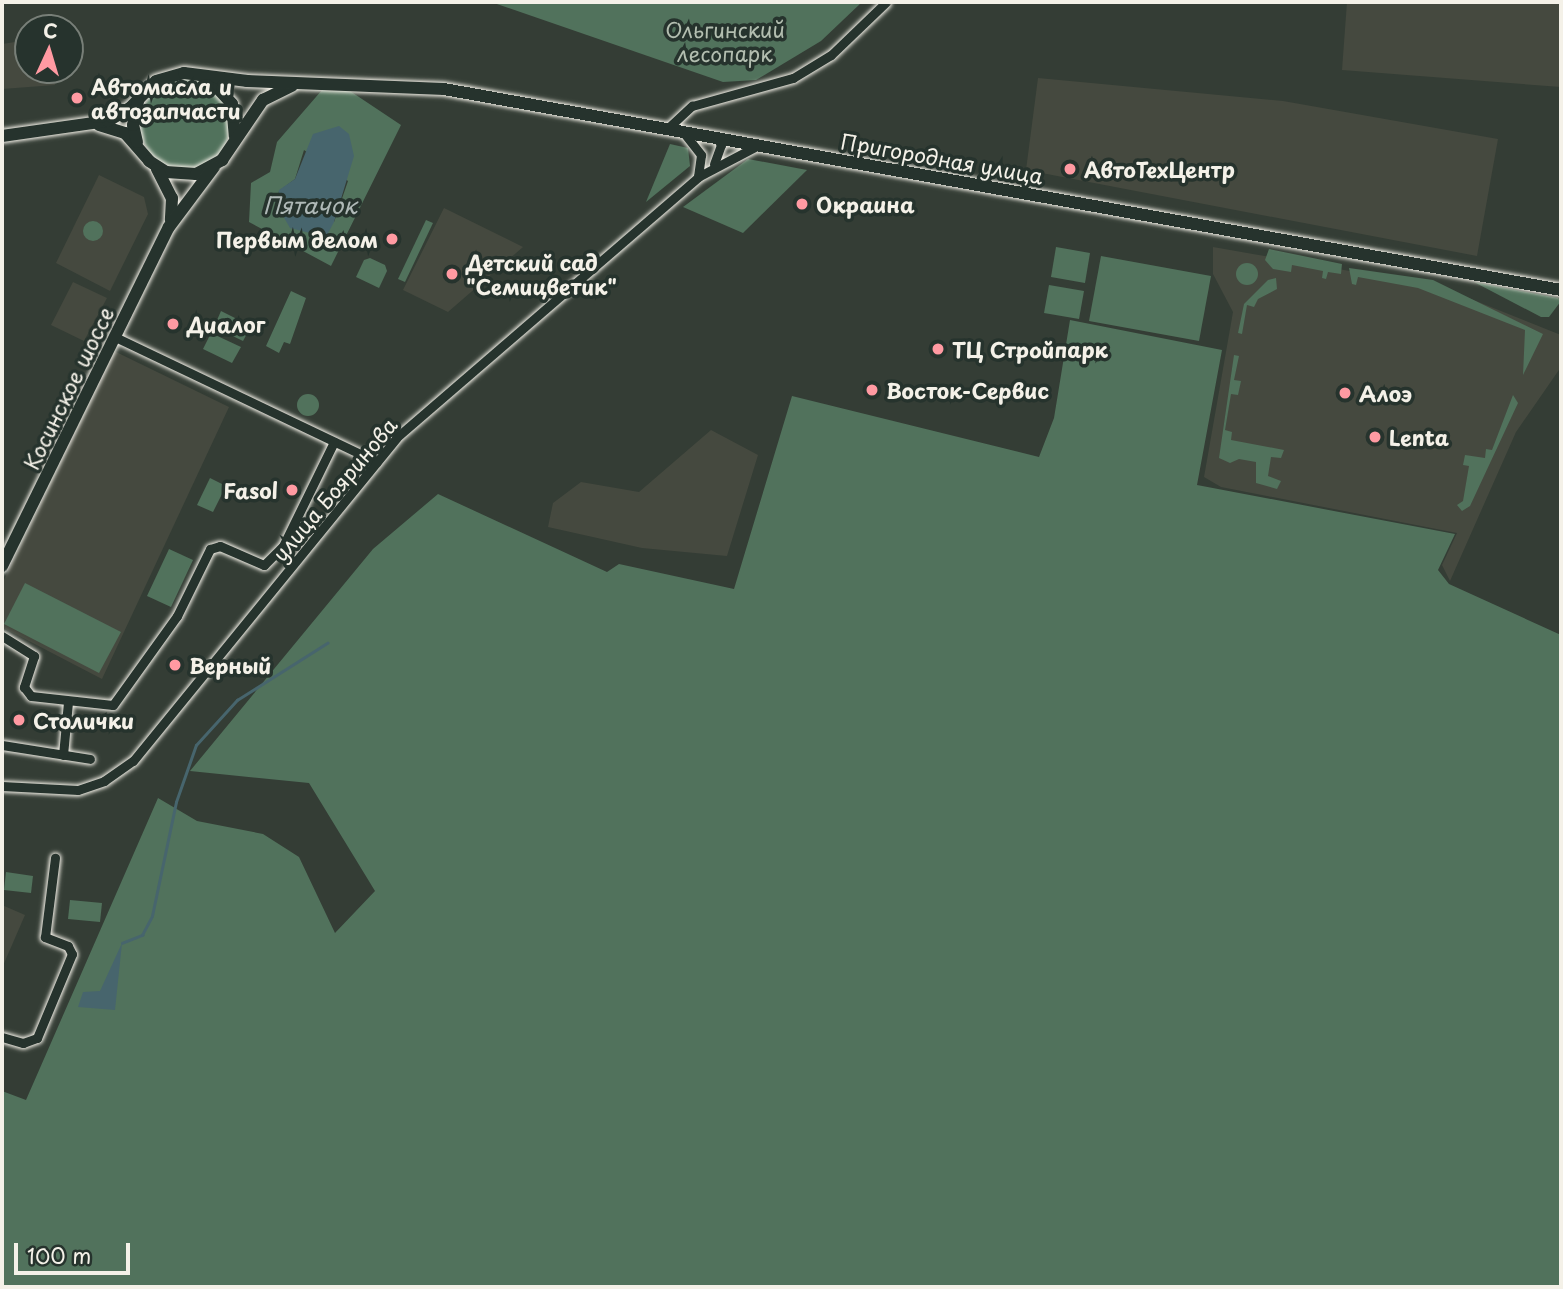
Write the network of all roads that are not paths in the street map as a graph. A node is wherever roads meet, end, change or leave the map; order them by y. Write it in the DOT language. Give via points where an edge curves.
graph roads {
  1 [pos="886,2"];
  2 [pos="195,74"];
  3 [pos="314,83"];
  4 [pos="142,96"];
  5 [pos="88,125"];
  6 [pos="668,128"];
  7 [pos="681,131"];
  8 [pos="2,136"];
  9 [pos="717,137"];
  10 [pos="233,143"];
  11 [pos="763,145"];
  12 [pos="146,157"];
  13 [pos="713,165"];
  14 [pos="214,167"];
  15 [pos="698,177"];
  16 [pos="169,227"];
  17 [pos="1561,290"];
  18 [pos="115,337"];
  19 [pos="334,442"];
  20 [pos="377,462"];
  21 [pos="2,566"];
  22 [pos="2,636"];
  23 [pos="68,702"];
  24 [pos="2,745"];
  25 [pos="63,755"];
  26 [pos="90,759"];
  27 [pos="2,786"];
  28 [pos="55,858"];
  29 [pos="2,1037"];
  1 -- 6 [label="street" via="831,55 793,78 692,106"];
  2 -- 3 [label="street"];
  2 -- 4 [label="street" via="164,77"];
  2 -- 10 [label="street" via="221,87 232,104 237,123"];
  3 -- 6 [label="street, Пригородная улица" via="444,89"];
  3 -- 10 [label="street" via="282,88 263,100"];
  4 -- 5 [label="street" via="116,117"];
  4 -- 12 [label="street" via="133,125"];
  5 -- 8 [label="street"];
  5 -- 12 [label="street" via="119,129"];
  6 -- 7 [label="street, Пригородная улица"];
  7 -- 9 [label="street, Пригородная улица"];
  7 -- 15 [label="street" via="701,155"];
  9 -- 11 [label="street, Пригородная улица"];
  9 -- 13 [label="street" via="721,145"];
  10 -- 14 [label="street"];
  11 -- 13 [label="street, улица Бояринова"];
  11 -- 17 [label="street, Пригородная улица"];
  12 -- 14 [label="street" via="166,172 186,176"];
  12 -- 16 [label="street, Косинское шоссе" via="166,180 173,198"];
  13 -- 15 [label="street, улица Бояринова"];
  14 -- 16 [label="street, Косинское шоссе"];
  15 -- 20 [label="street, улица Бояринова" via="476,365 396,438"];
  16 -- 18 [label="street, Косинское шоссе"];
  18 -- 19 [label="street"];
  18 -- 21 [label="street, Косинское шоссе"];
  19 -- 20 [label="street"];
  19 -- 23 [label="street" via="283,547 267,564 213,547 177,616 118,701 106,706"];
  20 -- 27 [label="street, улица Бояринова" via="133,761 104,781 78,790"];
  22 -- 23 [label="street" via="34,656 24,687 27,694"];
  23 -- 25 [label="street"];
  24 -- 25 [label="street"];
  25 -- 26 [label="street"];
  28 -- 29 [label="street" via="45,937 68,946 72,954 37,1038 23,1043"];
}
